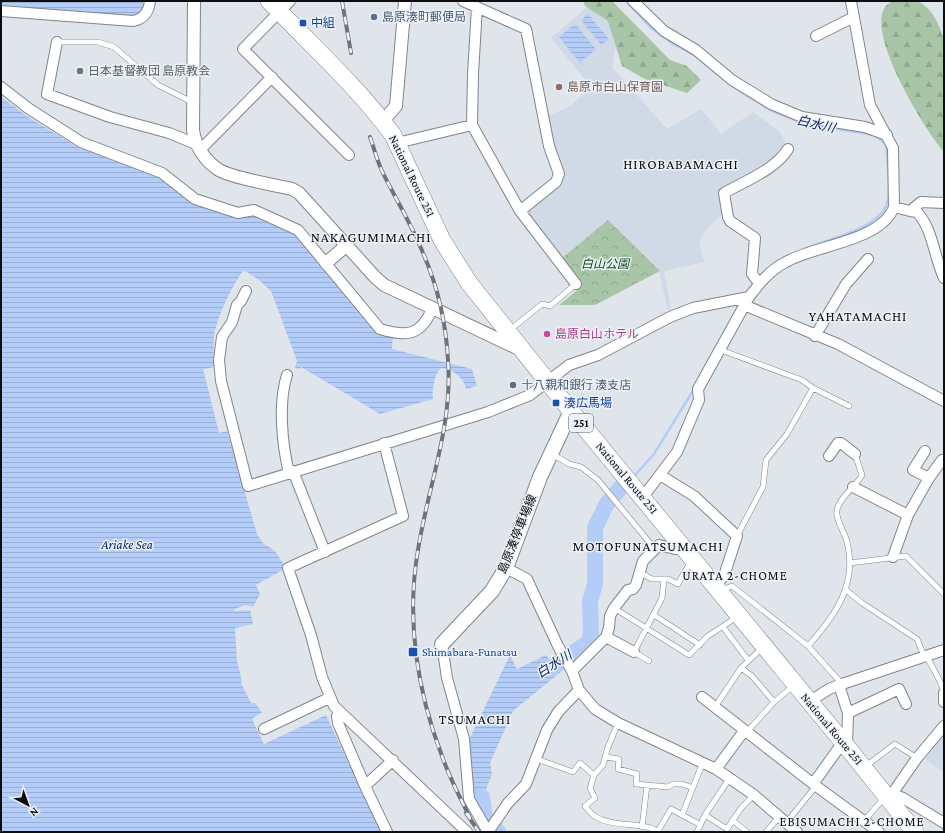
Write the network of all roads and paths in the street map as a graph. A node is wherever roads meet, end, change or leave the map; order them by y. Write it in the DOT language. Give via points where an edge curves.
graph roads {
  1 [pos="150,1"];
  2 [pos="194,1"];
  3 [pos="405,1"];
  4 [pos="463,1"];
  5 [pos="633,1"];
  6 [pos="851,1"];
  7 [pos="279,5"];
  8 [pos="477,7"];
  9 [pos="1,11"];
  10 [pos="854,17"];
  11 [pos="816,36"];
  12 [pos="58,42"];
  13 [pos="272,77"];
  14 [pos="1,87"];
  15 [pos="193,102"];
  16 [pos="383,122"];
  17 [pos="472,125"];
  18 [pos="887,135"];
  19 [pos="397,143"];
  20 [pos="198,147"];
  21 [pos="788,149"];
  22 [pos="349,155"];
  23 [pos="944,202"];
  24 [pos="894,207"];
  25 [pos="520,211"];
  26 [pos="910,211"];
  27 [pos="346,245"];
  28 [pos="868,259"];
  29 [pos="326,263"];
  30 [pos="944,278"];
  31 [pos="760,283"];
  32 [pos="576,284"];
  33 [pos="246,290"];
  34 [pos="746,300"];
  35 [pos="432,308"];
  36 [pos="508,332"];
  37 [pos="814,336"];
  38 [pos="720,350"];
  39 [pos="524,352"];
  40 [pos="287,375"];
  41 [pos="548,382"];
  42 [pos="813,388"];
  43 [pos="944,401"];
  44 [pos="849,406"];
  45 [pos="571,411"];
  46 [pos="384,443"];
  47 [pos="925,451"];
  48 [pos="551,453"];
  49 [pos="855,454"];
  50 [pos="829,456"];
  51 [pos="942,460"];
  52 [pos="291,472"];
  53 [pos="660,475"];
  54 [pos="929,478"];
  55 [pos="853,487"];
  56 [pos="643,497"];
  57 [pos="908,515"];
  58 [pos="737,536"];
  59 [pos="654,548"];
  60 [pos="325,552"];
  61 [pos="689,553"];
  62 [pos="893,557"];
  63 [pos="850,563"];
  64 [pos="506,568"];
  65 [pos="639,572"];
  66 [pos="664,579"];
  67 [pos="717,588"];
  68 [pos="846,590"];
  69 [pos="944,594"];
  70 [pos="614,608"];
  71 [pos="654,615"];
  72 [pos="739,615"];
  73 [pos="723,626"];
  74 [pos="647,627"];
  75 [pos="606,637"];
  76 [pos="442,644"];
  77 [pos="700,645"];
  78 [pos="764,646"];
  79 [pos="808,646"];
  80 [pos="944,650"];
  81 [pos="634,652"];
  82 [pos="925,656"];
  83 [pos="748,660"];
  84 [pos="649,661"];
  85 [pos="741,668"];
  86 [pos="571,669"];
  87 [pos="796,685"];
  88 [pos="840,685"];
  89 [pos="579,690"];
  90 [pos="944,693"];
  91 [pos="702,697"];
  92 [pos="329,698"];
  93 [pos="774,702"];
  94 [pos="809,702"];
  95 [pos="944,702"];
  96 [pos="906,704"];
  97 [pos="715,707"];
  98 [pos="339,711"];
  99 [pos="848,713"];
  100 [pos="618,723"];
  101 [pos="944,726"];
  102 [pos="264,729"];
  103 [pos="746,732"];
  104 [pos="845,744"];
  105 [pos="606,757"];
  106 [pos="917,758"];
  107 [pos="537,759"];
  108 [pos="393,760"];
  109 [pos="704,762"];
  110 [pos="864,767"];
  111 [pos="716,769"];
  112 [pos="594,775"];
  113 [pos="729,779"];
  114 [pos="647,785"];
  115 [pos="814,785"];
  116 [pos="365,786"];
  117 [pos="693,788"];
  118 [pos="754,795"];
  119 [pos="889,796"];
  120 [pos="682,815"];
  121 [pos="705,815"];
  122 [pos="732,820"];
  123 [pos="782,820"];
  124 [pos="864,821"];
  125 [pos="699,824"];
  126 [pos="944,824"];
  127 [pos="642,827"];
  128 [pos="488,831"];
  129 [pos="659,831"];
  130 [pos="387,832"];
  131 [pos="467,832"];
  132 [pos="697,832"];
  133 [pos="747,832"];
  134 [pos="766,832"];
  135 [pos="797,832"];
  136 [pos="878,832"];
  137 [pos="914,832"];
  1 -- 9 [label="street" via="146,14 133,21"];
  2 -- 15 [label="street"];
  3 -- 16 [label="street" via="396,106"];
  4 -- 8 [label="street"];
  5 -- 18 [label="street" via="664,31 696,50 732,80 771,104 802,117 865,127"];
  6 -- 10 [label="street"];
  7 -- 13 [label="street" via="243,49"];
  7 -- 16 [label="highway, National Route 251 / 251"];
  8 -- 17 [label="street"];
  8 -- 25 [label="street" via="526,29 548,146 559,174 556,182"];
  10 -- 11 [label="street"];
  10 -- 18 [label="street" via="870,105"];
  12 -- 15 [label="lane" via="98,42 114,47 158,85"];
  12 -- 20 [label="street" via="47,94 110,117 169,133"];
  13 -- 20 [label="street"];
  13 -- 22 [label="street"];
  14 -- 29 [label="street" via="28,108 81,142 162,173 195,199 238,213 254,210 298,230"];
  15 -- 20 [label="street" via="193,130"];
  16 -- 19 [label="highway, National Route 251 / 251"];
  17 -- 19 [label="street"];
  17 -- 25 [label="street"];
  18 -- 24 [label="street" via="893,148"];
  19 -- 36 [label="highway, National Route 251 / 251" via="442,240 469,283"];
  20 -- 27 [label="street" via="220,171 299,192"];
  21 -- 31 [label="street" via="773,165 724,193 730,221 755,238 752,274"];
  23 -- 26 [label="street" via="921,202"];
  24 -- 26 [label="street"];
  24 -- 31 [label="street" via="886,220 867,233 794,257 782,263"];
  25 -- 32 [label="street"];
  26 -- 30 [label="street" via="916,212 927,228"];
  27 -- 29 [label="street"];
  27 -- 35 [label="street" via="384,284"];
  28 -- 37 [label="street" via="846,284"];
  29 -- 35 [label="street" via="380,328 397,334 413,332 425,323"];
  31 -- 34 [label="street"];
  32 -- 36 [label="lane" via="550,306 542,304"];
  33 -- 52 [label="street" via="242,301 237,305 232,322 222,337 219,360 221,381 248,486"];
  34 -- 37 [label="street"];
  34 -- 38 [label="street"];
  34 -- 41 [label="street" via="693,308 677,314 598,355 569,365"];
  35 -- 39 [label="street"];
  36 -- 39 [label="highway, National Route 251 / 251"];
  37 -- 43 [label="street" via="838,344"];
  38 -- 42 [label="lane" via="802,380"];
  38 -- 53 [label="street" via="698,389 699,400 677,452"];
  39 -- 41 [label="highway, National Route 251 / 251"];
  40 -- 52 [label="street" via="283,396 284,452"];
  41 -- 45 [label="highway, National Route 251 / 251"];
  41 -- 46 [label="street" via="530,395 488,412"];
  42 -- 44 [label="lane"];
  42 -- 58 [label="lane" via="787,434 766,460 763,487"];
  45 -- 48 [label="main road, 島原湊停車場線"];
  45 -- 56 [label="highway, National Route 251 / 251"];
  46 -- 52 [label="street"];
  46 -- 60 [label="street" via="403,516"];
  47 -- 54 [label="street" via="913,470"];
  48 -- 59 [label="lane" via="569,464 581,467 598,480"];
  48 -- 64 [label="main road, 島原湊停車場線"];
  49 -- 50 [label="street" via="838,443"];
  49 -- 55 [label="lane" via="862,475"];
  51 -- 54 [label="street"];
  52 -- 60 [label="street"];
  53 -- 56 [label="street"];
  53 -- 58 [label="street" via="694,496"];
  54 -- 57 [label="street"];
  55 -- 57 [label="street"];
  55 -- 63 [label="lane" via="839,505 837,513 847,541"];
  56 -- 61 [label="highway, National Route 251 / 251"];
  57 -- 62 [label="street"];
  58 -- 67 [label="street" via="724,576"];
  59 -- 61 [label="street" via="663,545"];
  59 -- 65 [label="street"];
  60 -- 92 [label="street" via="288,568"];
  61 -- 66 [label="lane" via="678,584"];
  61 -- 67 [label="highway, National Route 251 / 251"];
  62 -- 63 [label="lane"];
  62 -- 69 [label="lane" via="909,558"];
  63 -- 68 [label="lane"];
  64 -- 76 [label="main road, 島原湊停車場線" via="492,591"];
  64 -- 86 [label="street" via="527,579"];
  65 -- 66 [label="lane" via="652,579"];
  65 -- 70 [label="street" via="636,585 628,590"];
  66 -- 71 [label="lane" via="662,598"];
  67 -- 72 [label="highway, National Route 251 / 251"];
  67 -- 79 [label="lane" via="732,586"];
  68 -- 79 [label="lane" via="833,616"];
  68 -- 82 [label="lane" via="917,639"];
  70 -- 74 [label="lane"];
  70 -- 75 [label="street"];
  71 -- 74 [label="lane"];
  71 -- 77 [label="lane"];
  72 -- 73 [label="lane"];
  72 -- 78 [label="highway, National Route 251 / 251"];
  73 -- 77 [label="lane"];
  73 -- 83 [label="lane"];
  74 -- 77 [label="lane" via="689,655"];
  74 -- 81 [label="lane"];
  75 -- 81 [label="street"];
  75 -- 86 [label="street"];
  76 -- 128 [label="street" via="447,678 464,739 469,799"];
  78 -- 83 [label="lane"];
  78 -- 87 [label="highway, National Route 251 / 251"];
  79 -- 88 [label="lane"];
  80 -- 82 [label="street"];
  81 -- 84 [label="lane"];
  82 -- 88 [label="street"];
  82 -- 90 [label="lane" via="941,681"];
  83 -- 85 [label="lane"];
  85 -- 93 [label="lane" via="752,676"];
  85 -- 97 [label="lane"];
  86 -- 89 [label="street"];
  87 -- 93 [label="lane"];
  87 -- 94 [label="highway, National Route 251 / 251"];
  88 -- 94 [label="street"];
  88 -- 99 [label="street"];
  89 -- 100 [label="street" via="595,709"];
  89 -- 107 [label="street" via="558,712"];
  90 -- 95 [label="street"];
  91 -- 97 [label="street"];
  92 -- 98 [label="street"];
  92 -- 102 [label="street"];
  93 -- 103 [label="lane"];
  94 -- 104 [label="highway, National Route 251 / 251"];
  96 -- 99 [label="street" via="899,689"];
  97 -- 103 [label="street"];
  98 -- 108 [label="street"];
  98 -- 116 [label="street" via="338,722"];
  99 -- 104 [label="street"];
  100 -- 105 [label="lane"];
  100 -- 109 [label="street"];
  101 -- 106 [label="street"];
  103 -- 111 [label="street"];
  103 -- 115 [label="street"];
  104 -- 110 [label="highway, National Route 251 / 251"];
  104 -- 115 [label="street"];
  105 -- 112 [label="lane"];
  105 -- 114 [label="lane" via="620,759 618,769 637,774 636,784"];
  106 -- 110 [label="lane" via="894,744"];
  106 -- 119 [label="street"];
  107 -- 112 [label="lane" via="573,772 580,763"];
  107 -- 128 [label="street" via="526,784 495,819"];
  108 -- 116 [label="street"];
  108 -- 131 [label="street"];
  109 -- 111 [label="street"];
  109 -- 117 [label="lane"];
  110 -- 119 [label="highway, National Route 251 / 251"];
  111 -- 113 [label="street"];
  112 -- 127 [label="lane" via="590,788 595,798 585,806 596,817 606,821"];
  113 -- 118 [label="street"];
  113 -- 121 [label="lane"];
  114 -- 117 [label="lane" via="668,787 682,784"];
  114 -- 127 [label="lane"];
  115 -- 123 [label="lane"];
  115 -- 124 [label="street"];
  116 -- 130 [label="street"];
  117 -- 120 [label="lane"];
  118 -- 122 [label="lane"];
  118 -- 123 [label="street"];
  119 -- 124 [label="lane"];
  119 -- 126 [label="street" via="903,798"];
  119 -- 137 [label="highway, National Route 251 / 251"];
  120 -- 125 [label="lane"];
  120 -- 129 [label="lane" via="671,809"];
  121 -- 122 [label="lane" via="727,829"];
  121 -- 125 [label="lane"];
  122 -- 133 [label="lane"];
  123 -- 134 [label="lane"];
  123 -- 135 [label="street"];
  124 -- 136 [label="street"];
  125 -- 132 [label="lane"];
  127 -- 129 [label="lane"];
}
